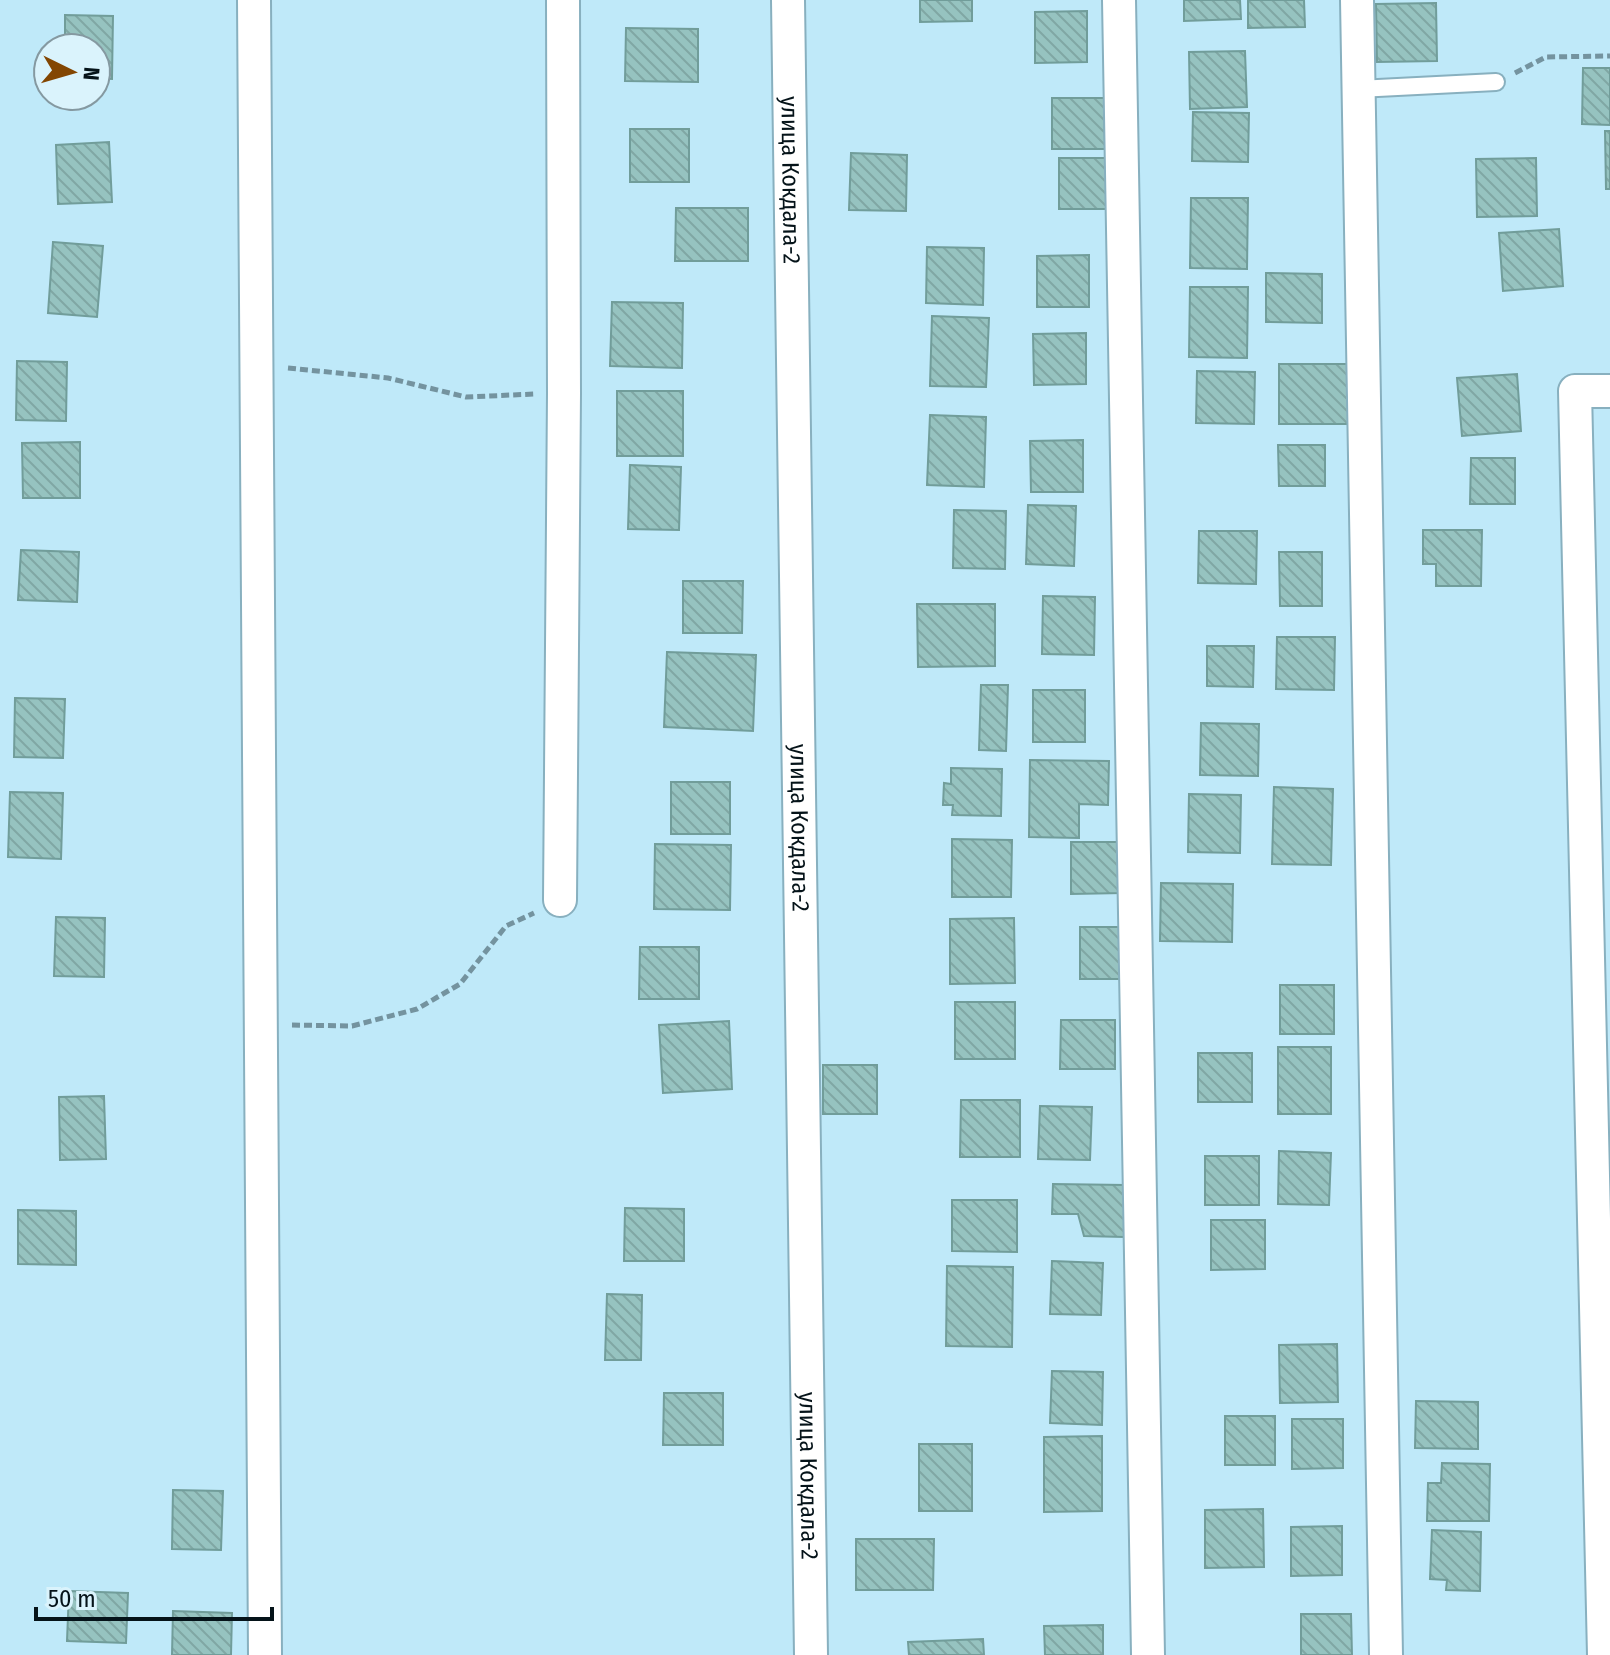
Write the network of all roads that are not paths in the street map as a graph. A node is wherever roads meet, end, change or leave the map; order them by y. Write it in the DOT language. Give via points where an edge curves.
graph roads {
  1 [pos="254,0"];
  2 [pos="563,0"];
  3 [pos="788,0"];
  4 [pos="1119,0"];
  5 [pos="1357,0"];
  6 [pos="1496,82"];
  7 [pos="1358,89"];
  8 [pos="1610,391"];
  9 [pos="560,900"];
  10 [pos="265,1655"];
  11 [pos="811,1655"];
  12 [pos="1148,1655"];
  13 [pos="1386,1655"];
  14 [pos="1604,1655"];
  1 -- 10 [label="street"];
  2 -- 9 [label="street"];
  3 -- 11 [label="street, улица Кокдала-2"];
  4 -- 12 [label="street"];
  5 -- 7 [label="street"];
  6 -- 7 [label="lane"];
  7 -- 13 [label="street"];
  8 -- 14 [label="street" via="1575,391"];
}
